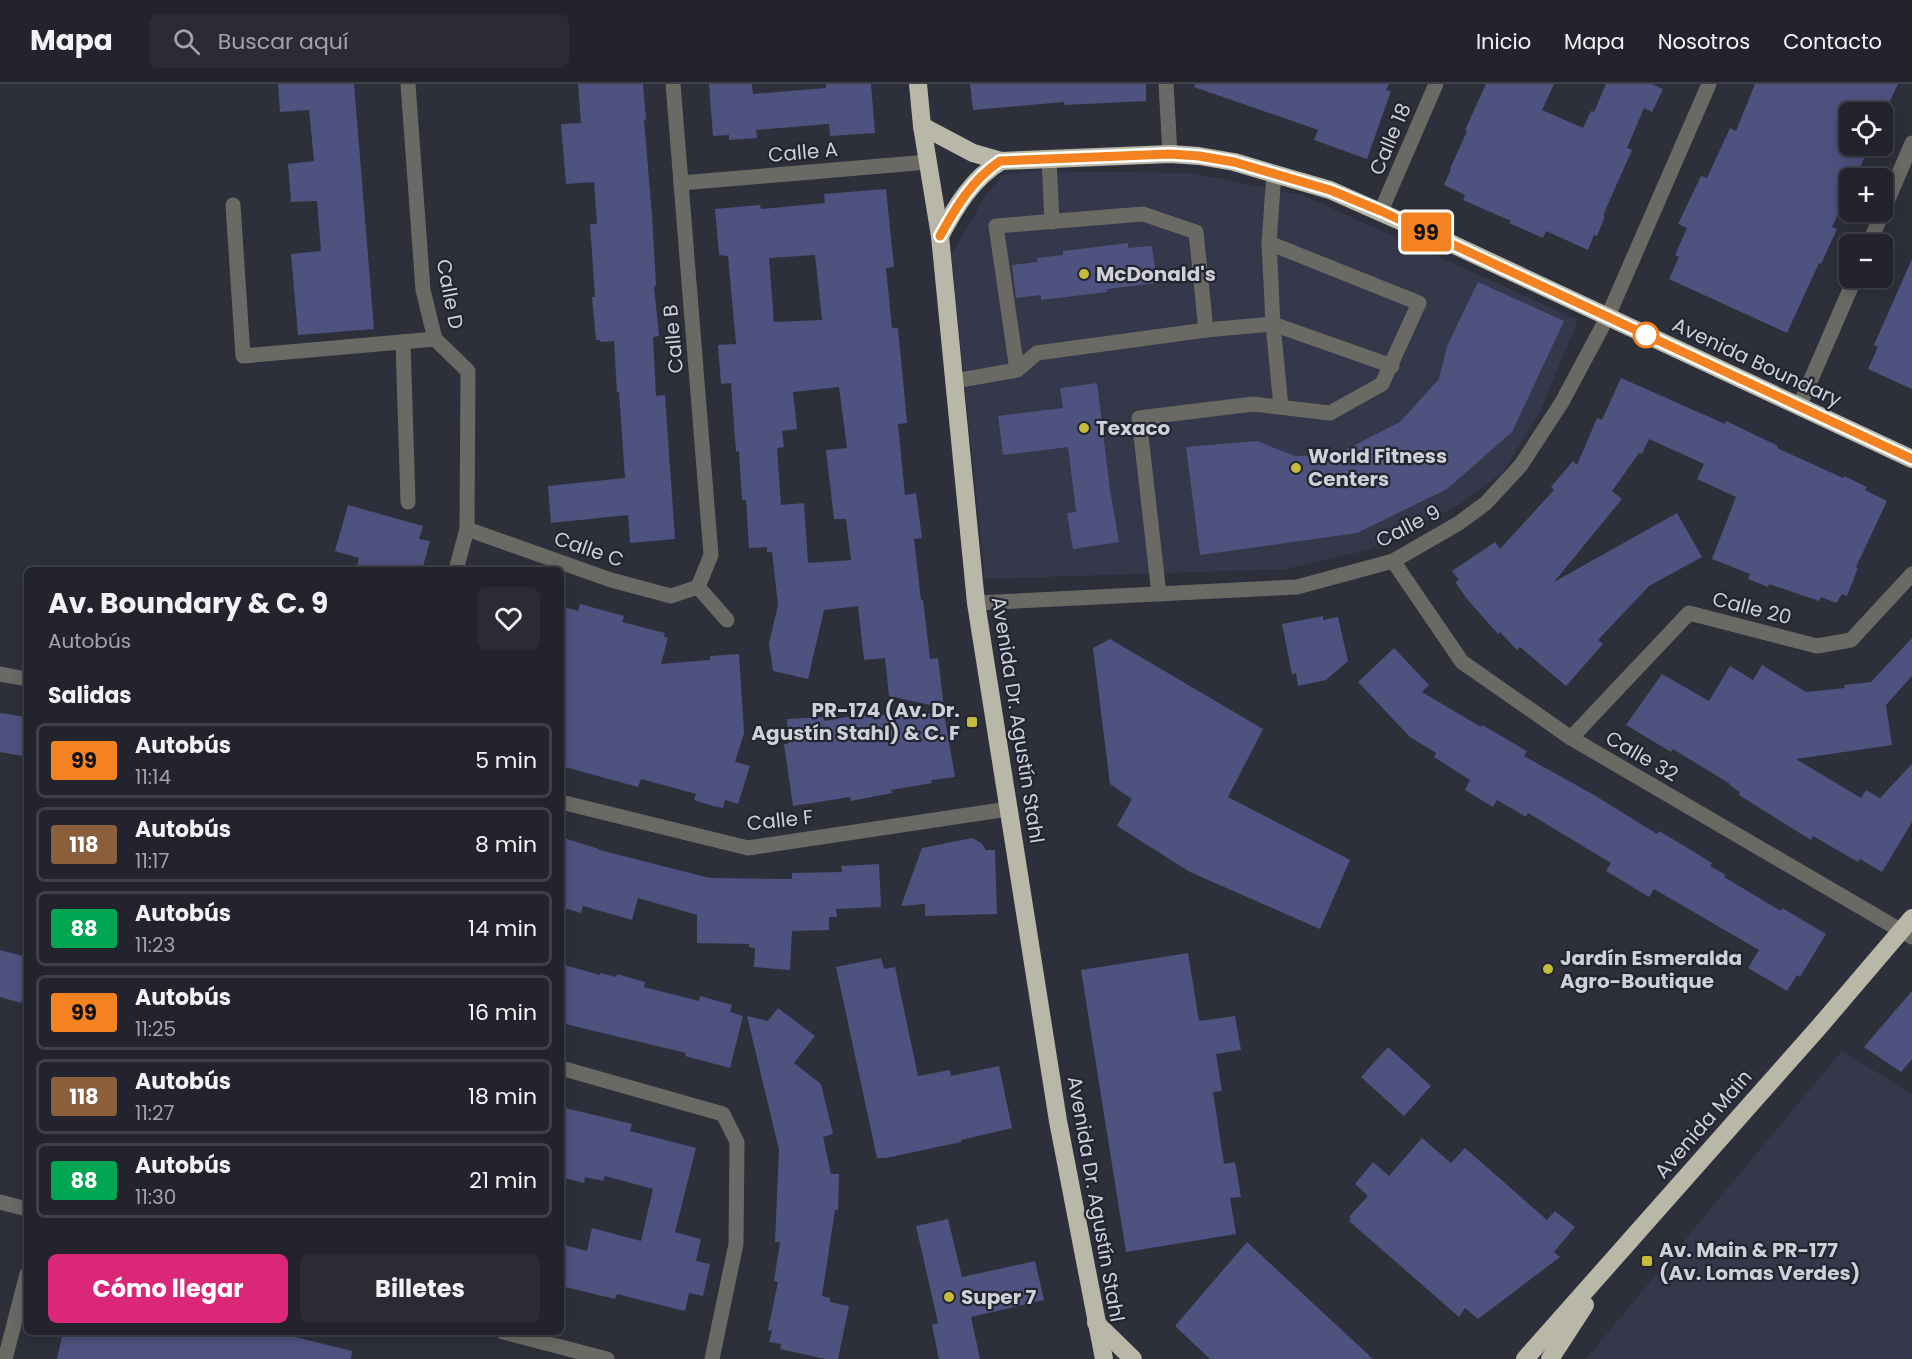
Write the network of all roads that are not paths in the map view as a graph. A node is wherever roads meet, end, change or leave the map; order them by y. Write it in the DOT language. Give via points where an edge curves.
graph roads {
  1 [pos="408,84"];
  2 [pos="673,84"];
  3 [pos="918,84"];
  4 [pos="1166,84"];
  5 [pos="1437,84"];
  6 [pos="1709,84"];
  7 [pos="922,126"];
  8 [pos="1912,143"];
  9 [pos="1170,154"];
  10 [pos="1049,159"];
  11 [pos="1000,161"];
  12 [pos="928,162"];
  13 [pos="1274,173"];
  14 [pos="681,183"];
  15 [pos="232,205"];
  16 [pos="1381,211"];
  17 [pos="1052,222"];
  18 [pos="1873,234"];
  19 [pos="940,236"];
  20 [pos="1269,243"];
  21 [pos="1851,288"];
  22 [pos="1608,316"];
  23 [pos="1274,324"];
  24 [pos="1206,330"];
  25 [pos="435,339"];
  26 [pos="403,342"];
  27 [pos="1392,366"];
  28 [pos="1017,370"];
  29 [pos="954,381"];
  30 [pos="1281,407"];
  31 [pos="1799,407"];
  32 [pos="1912,459"];
  33 [pos="408,502"];
  34 [pos="467,529"];
  35 [pos="1393,561"];
  36 [pos="457,567"];
  37 [pos="1912,574"];
  38 [pos="698,587"];
  39 [pos="1159,594"];
  40 [pos="976,603"];
  41 [pos="727,620"];
  42 [pos="0,674"];
  43 [pos="24,678"];
  44 [pos="1570,738"];
  45 [pos="564,803"];
  46 [pos="1008,809"];
  47 [pos="1908,929"];
  48 [pos="564,1069"];
  49 [pos="0,1202"];
  50 [pos="24,1208"];
  51 [pos="1622,1249"];
  52 [pos="24,1286"];
  53 [pos="1096,1323"];
  54 [pos="514,1335"];
  55 [pos="599,1358"];
  56 [pos="5,1359"];
  57 [pos="712,1359"];
  58 [pos="1104,1359"];
  59 [pos="1133,1359"];
  60 [pos="1525,1359"];
  61 [pos="1550,1359"];
  1 -- 25 [label="street, Calle D" via="423,290"];
  2 -- 14 [label="street, Calle B"];
  3 -- 7 [label="highway, Avenida Dr. Agustín Stahl"];
  4 -- 9 [label="street"];
  5 -- 16 [label="street, Calle 18"];
  6 -- 22 [label="street, Calle 9"];
  7 -- 11 [label="highway, Avenida Boundary" via="973,153"];
  7 -- 12 [label="highway, Avenida Dr. Agustín Stahl"];
  8 -- 18 [label="street"];
  9 -- 10 [label="highway, Avenida Boundary"];
  9 -- 13 [label="highway, Avenida Boundary" via="1234,162"];
  10 -- 11 [label="highway, Avenida Boundary"];
  10 -- 17 [label="street"];
  11 -- 19 [label="highway" via="970,187"];
  12 -- 14 [label="street, Calle A"];
  12 -- 19 [label="highway, Avenida Dr. Agustín Stahl"];
  13 -- 16 [label="highway, Avenida Boundary"];
  13 -- 20 [label="street"];
  14 -- 38 [label="street, Calle B" via="711,555"];
  15 -- 26 [label="street" via="243,356"];
  16 -- 22 [label="highway, Avenida Boundary"];
  17 -- 24 [label="street" via="1143,214 1197,232"];
  17 -- 28 [label="street" via="996,226"];
  19 -- 29 [label="highway, Avenida Dr. Agustín Stahl"];
  20 -- 23 [label="street"];
  20 -- 27 [label="street" via="1419,303"];
  21 -- 31 [label="street"];
  22 -- 31 [label="highway, Avenida Boundary"];
  22 -- 35 [label="street, Calle 9" via="1562,402 1521,465 1486,503 1460,523"];
  23 -- 24 [label="street"];
  23 -- 27 [label="street"];
  23 -- 30 [label="street"];
  24 -- 28 [label="street" via="1037,353"];
  25 -- 26 [label="street"];
  25 -- 34 [label="street, Calle D" via="468,371"];
  26 -- 33 [label="street"];
  27 -- 30 [label="street" via="1382,384 1330,413"];
  28 -- 29 [label="street"];
  29 -- 40 [label="highway, Avenida Dr. Agustín Stahl"];
  30 -- 39 [label="street" via="1253,404 1139,418"];
  31 -- 32 [label="highway, Avenida Boundary"];
  34 -- 36 [label="street, Calle D"];
  34 -- 38 [label="street, Calle C" via="611,580 671,596"];
  35 -- 39 [label="street, Calle 9" via="1297,587"];
  35 -- 44 [label="street, Calle 32" via="1462,662"];
  37 -- 44 [label="street, Calle 20" via="1851,640 1817,646 1689,613"];
  38 -- 41 [label="street"];
  39 -- 40 [label="street, Calle 9"];
  40 -- 46 [label="highway, Avenida Dr. Agustín Stahl"];
  42 -- 43 [label="street"];
  44 -- 47 [label="street, Calle 32"];
  45 -- 46 [label="street, Calle F" via="748,848"];
  46 -- 53 [label="highway, Avenida Dr. Agustín Stahl" via="1058,1121"];
  47 -- 51 [label="highway, Avenida Main"];
  48 -- 57 [label="street" via="723,1114 737,1142 736,1244"];
  49 -- 50 [label="street"];
  51 -- 60 [label="highway, Avenida Main"];
  51 -- 61 [label="highway"];
  52 -- 56 [label="street"];
  53 -- 58 [label="highway, Avenida Dr. Agustín Stahl"];
  53 -- 59 [label="highway"];
  54 -- 55 [label="street"];
}
